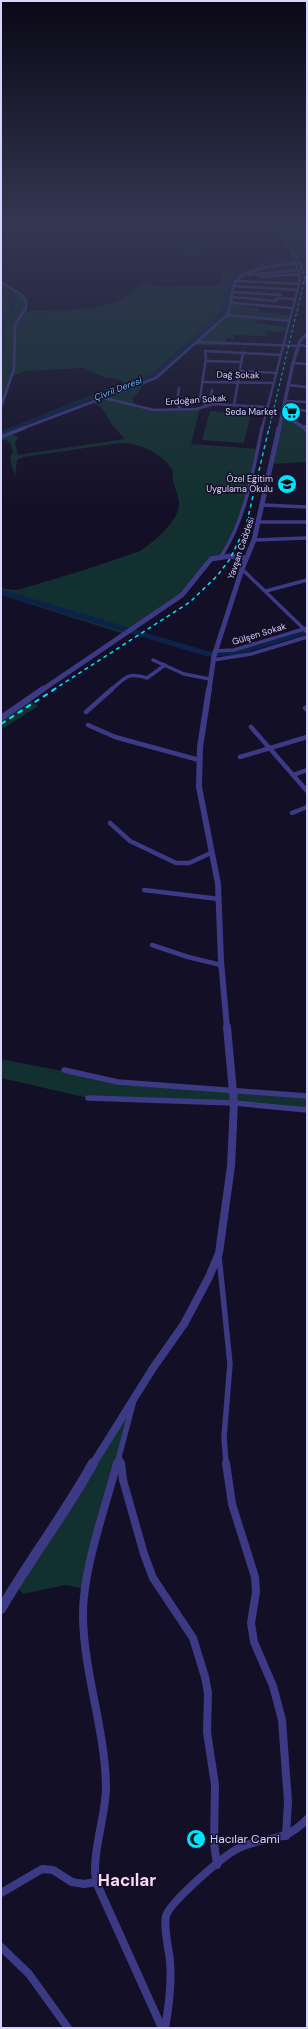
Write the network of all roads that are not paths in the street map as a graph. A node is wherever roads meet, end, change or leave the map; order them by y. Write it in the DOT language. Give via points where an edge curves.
graph roads {
  1 [pos="290,321"];
  2 [pos="18,322"];
  3 [pos="220,322"];
  4 [pos="307,334"];
  5 [pos="301,338"];
  6 [pos="307,339"];
  7 [pos="197,342"];
  8 [pos="284,345"];
  9 [pos="298,346"];
  10 [pos="307,346"];
  11 [pos="243,352"];
  12 [pos="281,355"];
  13 [pos="206,361"];
  14 [pos="242,362"];
  15 [pos="293,363"];
  16 [pos="307,364"];
  17 [pos="240,371"];
  18 [pos="276,373"];
  19 [pos="202,382"];
  20 [pos="237,382"];
  21 [pos="274,383"];
  22 [pos="288,385"];
  23 [pos="307,387"];
  24 [pos="179,388"];
  25 [pos="212,390"];
  26 [pos="104,398"];
  27 [pos="285,401"];
  28 [pos="307,402"];
  29 [pos="210,405"];
  30 [pos="234,405"];
  31 [pos="206,406"];
  32 [pos="1,407"];
  33 [pos="267,407"];
  34 [pos="284,407"];
  35 [pos="180,409"];
  36 [pos="307,411"];
  37 [pos="283,414"];
  38 [pos="307,430"];
  39 [pos="2,436"];
  40 [pos="263,505"];
  41 [pos="307,507"];
  42 [pos="259,522"];
  43 [pos="307,522"];
  44 [pos="307,538"];
  45 [pos="254,540"];
  46 [pos="222,555"];
  47 [pos="246,558"];
  48 [pos="242,569"];
  49 [pos="307,580"];
  50 [pos="266,591"];
  51 [pos="306,630"];
  52 [pos="307,637"];
  53 [pos="214,655"];
  54 [pos="153,660"];
  55 [pos="165,665"];
  56 [pos="210,679"];
  57 [pos="86,712"];
  58 [pos="1,718"];
  59 [pos="88,725"];
  60 [pos="251,727"];
  61 [pos="307,737"];
  62 [pos="270,748"];
  63 [pos="240,757"];
  64 [pos="199,760"];
  65 [pos="307,770"];
  66 [pos="293,775"];
  67 [pos="307,791"];
  68 [pos="307,807"];
  69 [pos="292,813"];
  70 [pos="110,823"];
  71 [pos="211,852"];
  72 [pos="144,890"];
  73 [pos="219,899"];
  74 [pos="152,945"];
  75 [pos="221,965"];
  76 [pos="64,1070"];
  77 [pos="233,1090"];
  78 [pos="307,1096"];
  79 [pos="88,1098"];
  80 [pos="234,1104"];
  81 [pos="307,1110"];
  82 [pos="219,1253"];
  83 [pos="135,1395"];
  84 [pos="120,1456"];
  85 [pos="1,1609"];
  86 [pos="307,1819"];
  87 [pos="286,1836"];
  88 [pos="217,1865"];
  89 [pos="96,1882"];
  90 [pos="1,1893"];
  91 [pos="1,1947"];
  92 [pos="68,2028"];
  93 [pos="163,2028"];
  1 -- 8 [label="street"];
  2 -- 32 [label="street" via="14,369"];
  3 -- 7 [label="street"];
  4 -- 5 [label="street"];
  5 -- 6 [label="street"];
  5 -- 9 [label="street, Yavşan Caddesi"];
  7 -- 8 [label="street"];
  7 -- 26 [label="street" via="158,377"];
  8 -- 9 [label="street"];
  8 -- 12 [label="street"];
  9 -- 10 [label="street"];
  9 -- 15 [label="street, Yavşan Caddesi"];
  11 -- 12 [label="street"];
  11 -- 13 [label="street" via="207,351"];
  11 -- 14 [label="street"];
  12 -- 18 [label="street"];
  13 -- 14 [label="street"];
  13 -- 19 [label="street"];
  14 -- 17 [label="street"];
  15 -- 16 [label="street"];
  15 -- 22 [label="street, Yavşan Caddesi"];
  17 -- 18 [label="street"];
  17 -- 20 [label="street"];
  18 -- 21 [label="street"];
  19 -- 20 [label="street, Dağ Sokak"];
  19 -- 31 [label="street" via="200,399"];
  20 -- 21 [label="street, Dağ Sokak"];
  20 -- 30 [label="street"];
  21 -- 33 [label="street"];
  22 -- 23 [label="street"];
  22 -- 27 [label="street, Yavşan Caddesi"];
  24 -- 35 [label="street" via="177,402"];
  25 -- 29 [label="street"];
  26 -- 35 [label="street, Erdoğan Sokak" via="144,408"];
  26 -- 39 [label="street"];
  27 -- 28 [label="street"];
  27 -- 34 [label="street, Yavşan Caddesi"];
  29 -- 30 [label="street, Erdoğan Sokak"];
  29 -- 31 [label="street, Erdoğan Sokak"];
  30 -- 33 [label="street, Erdoğan Sokak"];
  31 -- 35 [label="street, Erdoğan Sokak"];
  33 -- 46 [label="street" via="248,495 231,541"];
  34 -- 36 [label="street"];
  34 -- 37 [label="street, Yavşan Caddesi"];
  37 -- 38 [label="street"];
  37 -- 40 [label="street, Yavşan Caddesi"];
  40 -- 41 [label="street"];
  40 -- 42 [label="street, Yavşan Caddesi"];
  42 -- 43 [label="street"];
  42 -- 45 [label="street, Yavşan Caddesi"];
  44 -- 45 [label="street"];
  45 -- 47 [label="street, Yavşan Caddesi"];
  46 -- 47 [label="street"];
  46 -- 58 [label="street" via="206,562 195,582 182,595"];
  47 -- 48 [label="street, Yavşan Caddesi"];
  48 -- 50 [label="street"];
  48 -- 53 [label="street, Yavşan Caddesi"];
  49 -- 50 [label="street"];
  50 -- 51 [label="street"];
  51 -- 53 [label="street, Gülşen Sokak"];
  52 -- 53 [label="street" via="251,654"];
  53 -- 56 [label="street, Yavşan Caddesi"];
  54 -- 55 [label="street"];
  55 -- 56 [label="street" via="184,674"];
  55 -- 57 [label="street" via="147,678 135,674 127,676"];
  56 -- 64 [label="street, Yavşan Caddesi"];
  59 -- 64 [label="street" via="115,737"];
  60 -- 62 [label="street"];
  61 -- 62 [label="street"];
  62 -- 63 [label="street"];
  62 -- 66 [label="street"];
  64 -- 71 [label="street, Yavşan Caddesi" via="199,787"];
  65 -- 66 [label="street"];
  66 -- 67 [label="street"];
  68 -- 69 [label="street"];
  70 -- 71 [label="street" via="130,841 176,863 189,862"];
  71 -- 73 [label="street, Yavşan Caddesi"];
  72 -- 73 [label="street"];
  73 -- 75 [label="street, Yavşan Caddesi"];
  74 -- 75 [label="street"];
  75 -- 77 [label="street, Yavşan Caddesi"];
  76 -- 77 [label="street" via="118,1082"];
  77 -- 78 [label="street"];
  77 -- 80 [label="street, Yavşan Caddesi"];
  79 -- 80 [label="street"];
  80 -- 81 [label="street"];
  80 -- 82 [label="street, Yavşan Caddesi" via="231,1166"];
  82 -- 83 [label="street, Yavşan Caddesi" via="184,1324"];
  82 -- 87 [label="street" via="230,1364 224,1432 226,1469 232,1504 255,1577 256,1592 251,1623 254,1642 273,1686 282,1720 288,1802"];
  83 -- 84 [label="street"];
  83 -- 85 [label="street, Yavşan Caddesi" via="73,1500"];
  84 -- 88 [label="street" via="123,1480 146,1560 153,1578 193,1638 205,1678 208,1693 207,1732 215,1785 214,1843"];
  84 -- 89 [label="street" via="92,1559 83,1614 87,1662 106,1787 94,1856"];
  86 -- 87 [label="street" via="302,1826"];
  87 -- 88 [label="street" via="237,1849"];
  88 -- 93 [label="street" via="167,1913 172,1977 171,1996"];
  89 -- 90 [label="street" via="72,1882 53,1870 42,1869"];
  89 -- 93 [label="street"];
  91 -- 92 [label="street" via="12,1954"];
}
